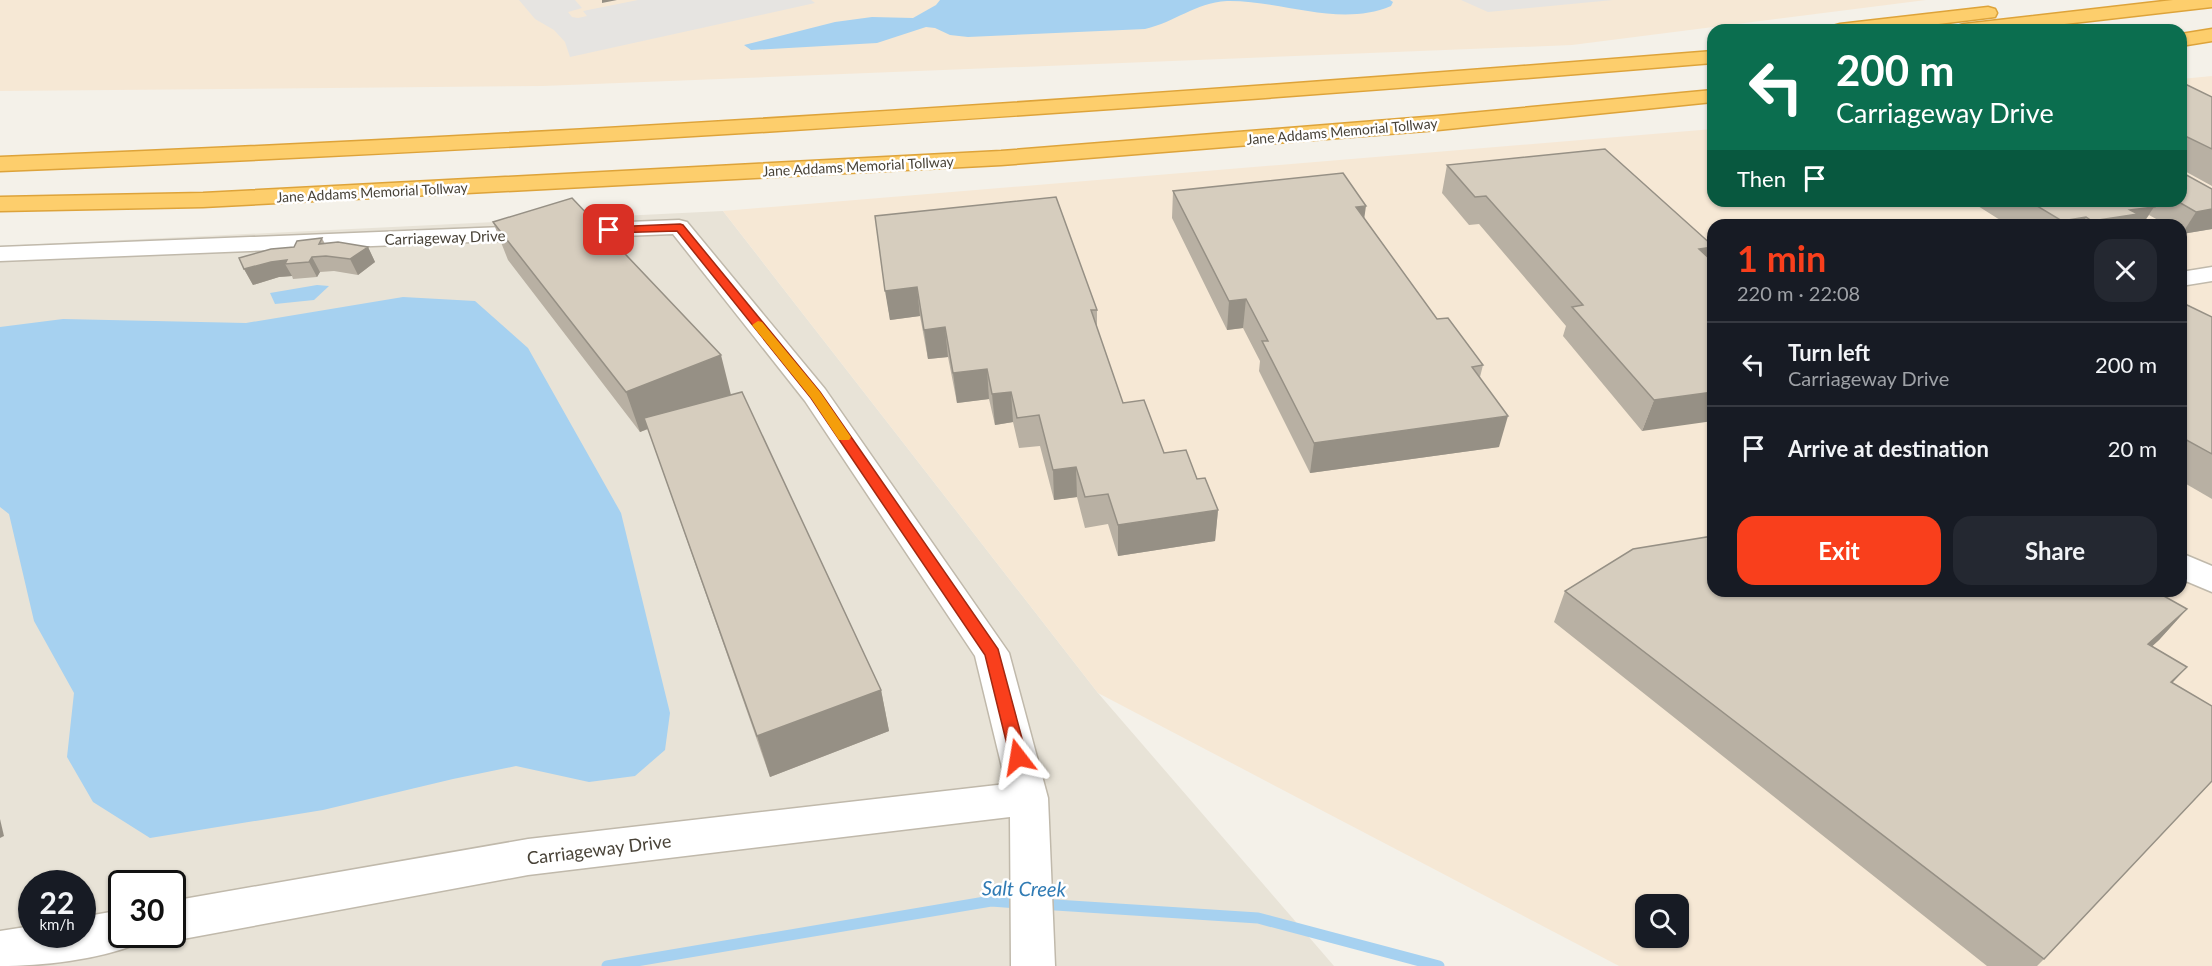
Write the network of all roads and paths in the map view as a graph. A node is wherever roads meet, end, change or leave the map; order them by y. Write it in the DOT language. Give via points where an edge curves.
graph roads {
  1 [pos="2088,0"];
  2 [pos="2212,1"];
  3 [pos="1890,24"];
  4 [pos="2015,24"];
  5 [pos="2212,35"];
  6 [pos="2187,39"];
  7 [pos="2212,52"];
  8 [pos="2187,55"];
  9 [pos="1707,57"];
  10 [pos="1707,97"];
  11 [pos="0,164"];
  12 [pos="0,204"];
  13 [pos="0,254"];
  14 [pos="2212,274"];
  15 [pos="2187,278"];
  16 [pos="2187,568"];
  17 [pos="2212,580"];
  18 [pos="1029,798"];
  19 [pos="186,918"];
  20 [pos="108,933"];
  21 [pos="0,952"];
  22 [pos="1033,966"];
  1 -- 3 [label="highway"];
  2 -- 4 [label="highway"];
  5 -- 6 [label="highway"];
  7 -- 8 [label="highway"];
  9 -- 11 [label="highway" via="1312,90 647,134 240,156"];
  10 -- 12 [label="highway, Jane Addams Memorial Tollway" via="1001,159 203,200"];
  13 -- 18 [label="street, Carriageway Drive" via="680,227 815,395 992,653"];
  14 -- 15 [label="street"];
  16 -- 17 [label="street"];
  18 -- 19 [label="street, Carriageway Drive" via="528,857"];
  18 -- 22 [label="street, Carriageway Drive"];
  20 -- 21 [label="street"];
}
